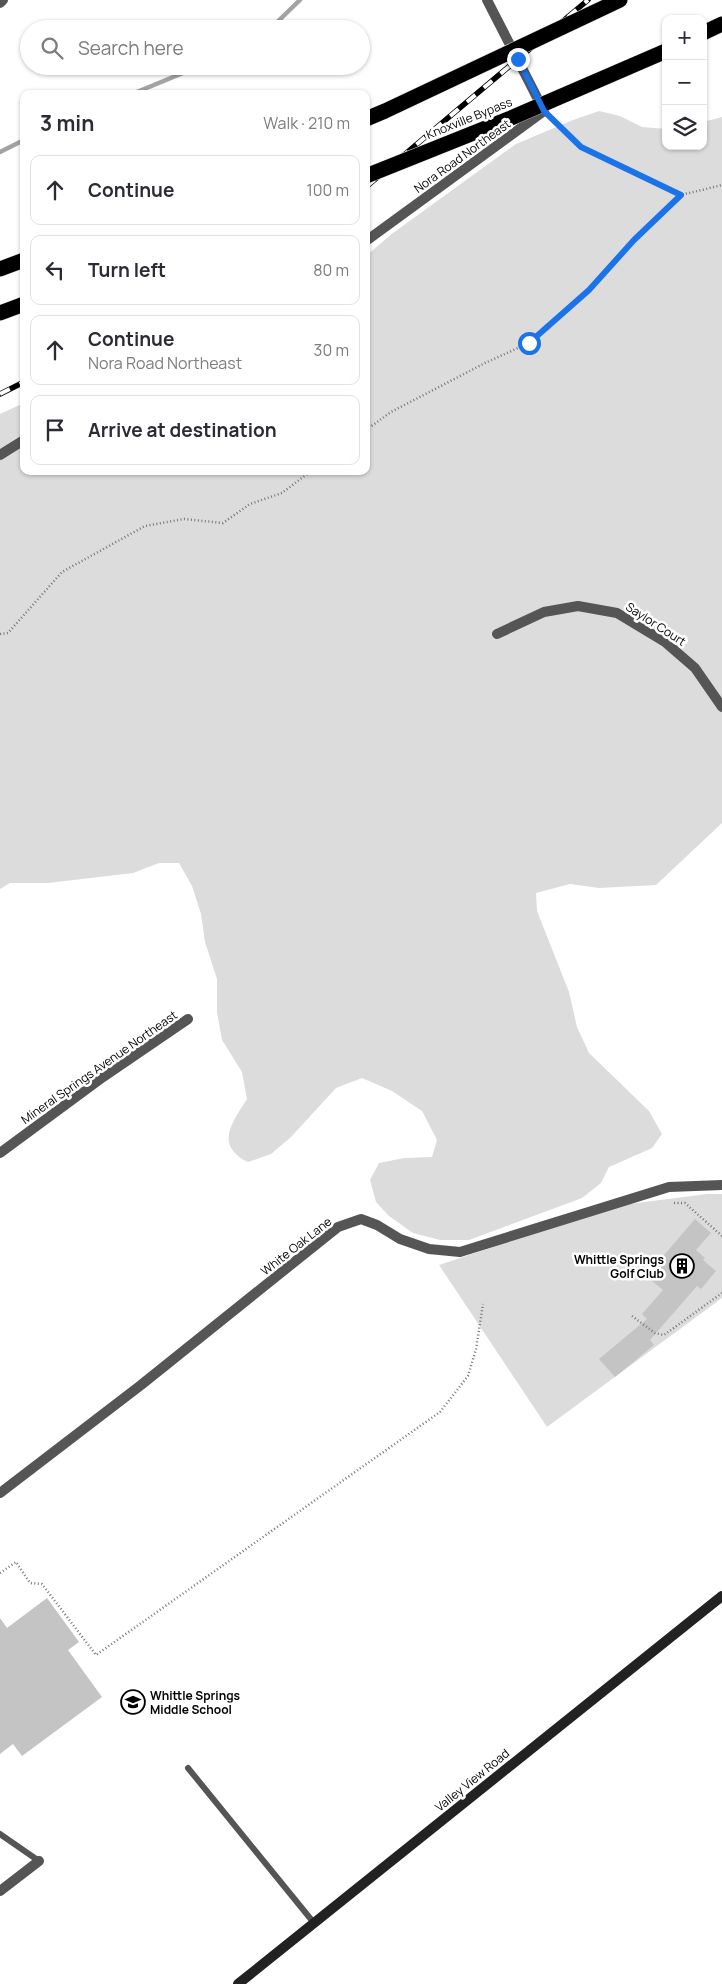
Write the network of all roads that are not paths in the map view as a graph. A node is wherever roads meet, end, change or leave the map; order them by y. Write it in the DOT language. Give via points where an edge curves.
graph roads {
  1 [pos="3,0"];
  2 [pos="487,0"];
  3 [pos="620,0"];
  4 [pos="0,3"];
  5 [pos="722,24"];
  6 [pos="707,31"];
  7 [pos="662,53"];
  8 [pos="370,117"];
  9 [pos="370,174"];
  10 [pos="370,238"];
  11 [pos="20,253"];
  12 [pos="0,260"];
  13 [pos="20,262"];
  14 [pos="0,269"];
  15 [pos="20,306"];
  16 [pos="0,313"];
  17 [pos="20,442"];
  18 [pos="0,455"];
  19 [pos="497,634"];
  20 [pos="722,706"];
  21 [pos="188,1019"];
  22 [pos="0,1153"];
  23 [pos="722,1185"];
  24 [pos="0,1493"];
  25 [pos="722,1596"];
  26 [pos="188,1768"];
  27 [pos="0,1834"];
  28 [pos="39,1860"];
  29 [pos="0,1891"];
  30 [pos="314,1923"];
  31 [pos="238,1984"];
  1 -- 4 [label="street"];
  2 -- 10 [label="street, Nora Road Northeast" via="544,111"];
  3 -- 8 [label="highway, bridge"];
  5 -- 6 [label="highway"];
  7 -- 9 [label="highway, Knoxville Bypass, bridge"];
  11 -- 12 [label="highway"];
  13 -- 14 [label="highway"];
  15 -- 16 [label="highway"];
  17 -- 18 [label="street"];
  19 -- 20 [label="street, Saylor Court" via="544,612 578,606 617,613 665,642 695,668"];
  21 -- 22 [label="street, Mineral Springs Avenue Northeast" via="102,1077"];
  23 -- 24 [label="street, White Oak Lane" via="669,1187 460,1252 429,1249 400,1239 361,1219 338,1227"];
  25 -- 30 [label="street, Valley View Road"];
  26 -- 30 [label="lane"];
  27 -- 28 [label="lane"];
  28 -- 29 [label="street"];
  30 -- 31 [label="street, Valley View Road"];
}
